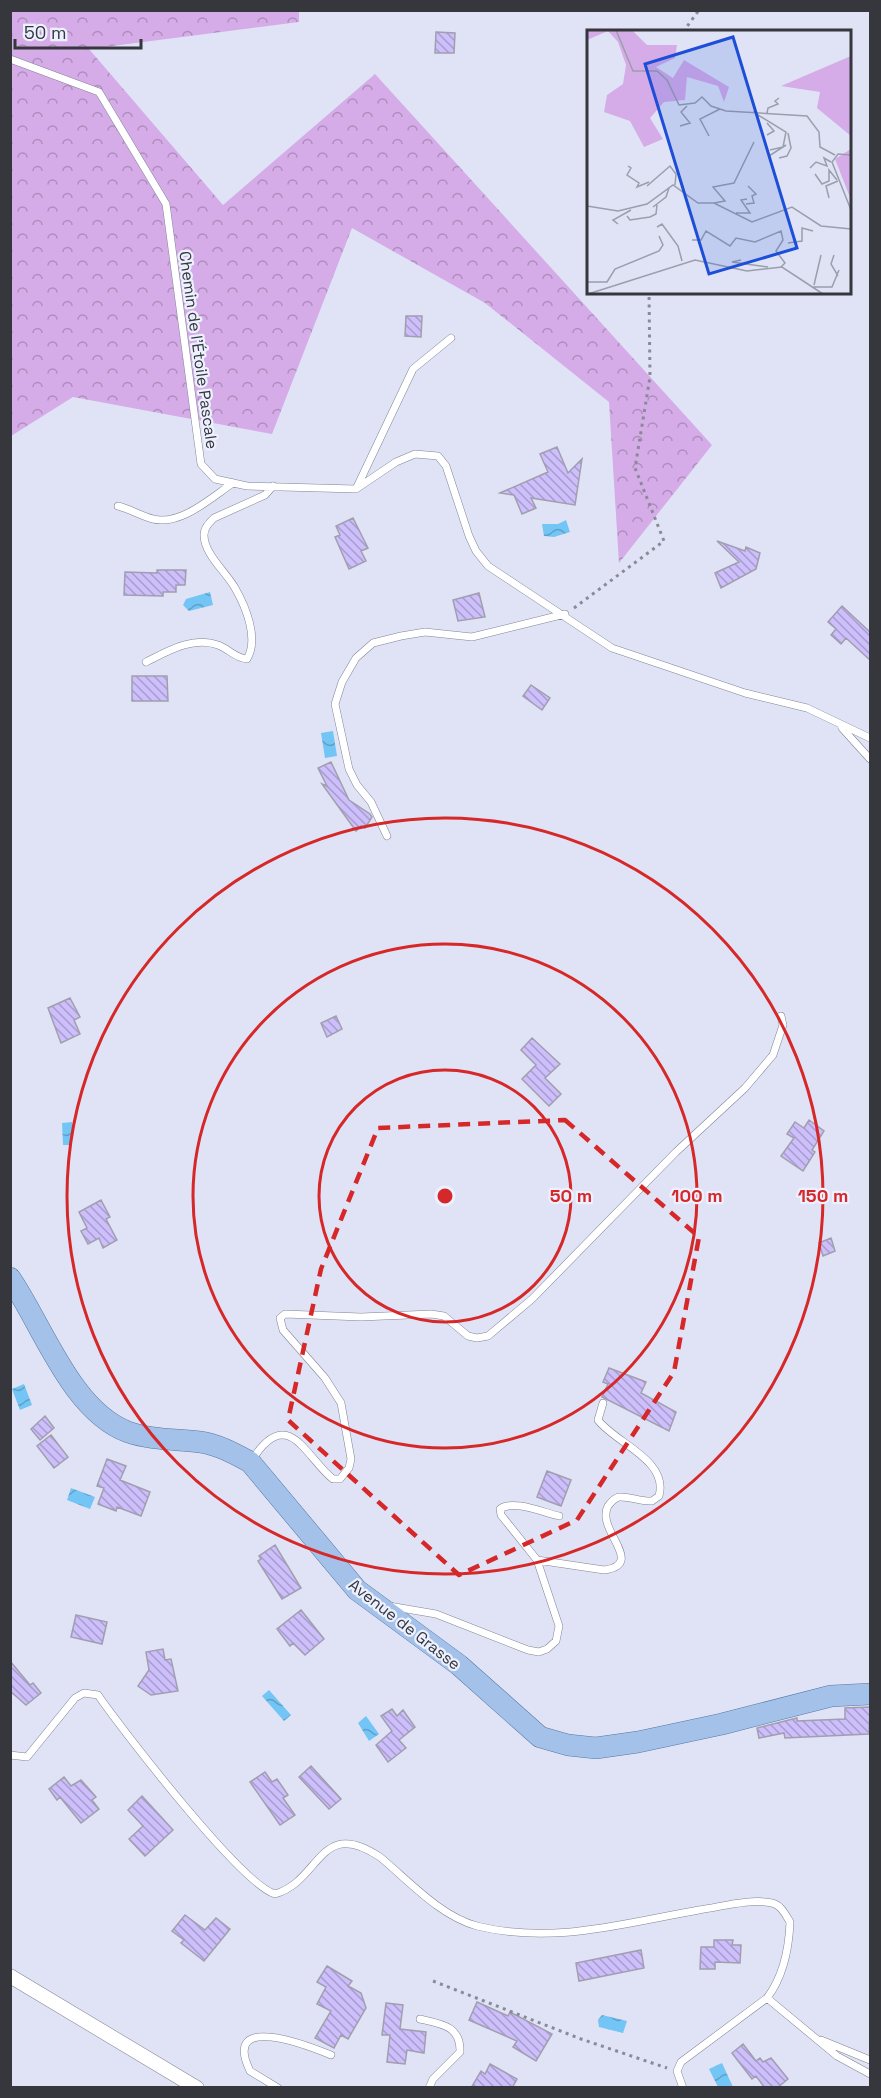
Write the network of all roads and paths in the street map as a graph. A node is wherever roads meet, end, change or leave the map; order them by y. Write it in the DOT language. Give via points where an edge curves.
graph roads {
  1 [pos="699,10"];
  2 [pos="684,30"];
  3 [pos="10,59"];
  4 [pos="649,294"];
  5 [pos="451,338"];
  6 [pos="233,483"];
  7 [pos="273,486"];
  8 [pos="356,489"];
  9 [pos="118,506"];
  10 [pos="565,614"];
  11 [pos="146,662"];
  12 [pos="841,726"];
  13 [pos="870,738"];
  14 [pos="870,759"];
  15 [pos="387,836"];
  16 [pos="782,1016"];
  17 [pos="10,1278"];
  18 [pos="603,1403"];
  19 [pos="250,1462"];
  20 [pos="559,1516"];
  21 [pos="537,1560"];
  22 [pos="375,1604"];
  23 [pos="870,1694"];
  24 [pos="10,1755"];
  25 [pos="10,1976"];
  26 [pos="433,1981"];
  27 [pos="767,1998"];
  28 [pos="420,2019"];
  29 [pos="811,2035"];
  30 [pos="331,2055"];
  31 [pos="870,2060"];
  32 [pos="677,2071"];
  33 [pos="870,2074"];
  34 [pos="197,2088"];
  35 [pos="278,2088"];
  36 [pos="429,2088"];
  37 [pos="683,2088"];
  1 -- 2 [label="path"];
  3 -- 6 [label="lane, Chemin de l'Étoile Pascale" via="99,92 166,204 201,464 215,479"];
  4 -- 10 [label="path" via="650,377 635,468 664,541"];
  5 -- 8 [label="lane" via="413,369"];
  6 -- 7 [label="lane, Chemin de l'Étoile Pascale"];
  6 -- 9 [label="lane" via="181,516 166,520"];
  7 -- 8 [label="lane, Chemin de l'Étoile Pascale"];
  7 -- 11 [label="lane" via="265,495 214,518 204,534 248,619 253,642 248,660 205,642 190,643"];
  8 -- 10 [label="lane" via="415,454 438,456 446,466 476,550 503,577"];
  10 -- 12 [label="lane" via="612,648 745,693 807,708"];
  10 -- 15 [label="lane" via="472,637 425,632 401,636 373,643 356,658 335,704 350,769"];
  12 -- 13 [label="lane"];
  12 -- 14 [label="lane"];
  16 -- 19 [label="lane" via="773,1055 745,1088 676,1152 532,1299 488,1336 468,1336 444,1316 431,1314 285,1314 280,1318 283,1330 325,1378 341,1403 351,1449 350,1468 340,1479 333,1479 303,1443 276,1436 266,1441"];
  17 -- 19 [label="main road, Avenue de Grasse" via="25,1299 55,1360 103,1416 126,1431 167,1441 201,1442 231,1451"];
  18 -- 21 [label="lane" via="598,1420 646,1459 659,1482 659,1496 652,1501 618,1497 611,1501 605,1521 622,1557 614,1569"];
  19 -- 22 [label="main road, Avenue de Grasse" via="333,1563"];
  20 -- 21 [label="lane" via="514,1506 500,1509"];
  21 -- 22 [label="lane" via="559,1626 556,1641 539,1652 436,1614"];
  22 -- 23 [label="main road, Avenue de Grasse" via="459,1665 540,1737 568,1745 596,1748 638,1742 831,1696"];
  24 -- 27 [label="lane" via="27,1756 75,1698 84,1693 98,1695 197,1818 257,1884 275,1894 298,1880 325,1850 346,1843 370,1850 459,1920 509,1931 558,1935 588,1932 729,1905 774,1904 790,1922 790,1938 783,1965"];
  25 -- 34 [label="street"];
  26 -- 32 [label="path" via="581,2039"];
  27 -- 29 [label="lane"];
  27 -- 32 [label="lane" via="689,2056"];
  28 -- 36 [label="lane" via="450,2027 460,2042 460,2052"];
  29 -- 31 [label="lane"];
  29 -- 33 [label="lane" via="837,2056"];
  30 -- 35 [label="lane" via="288,2038 260,2036 252,2040 245,2052 250,2071"];
  32 -- 37 [label="lane"];
}
